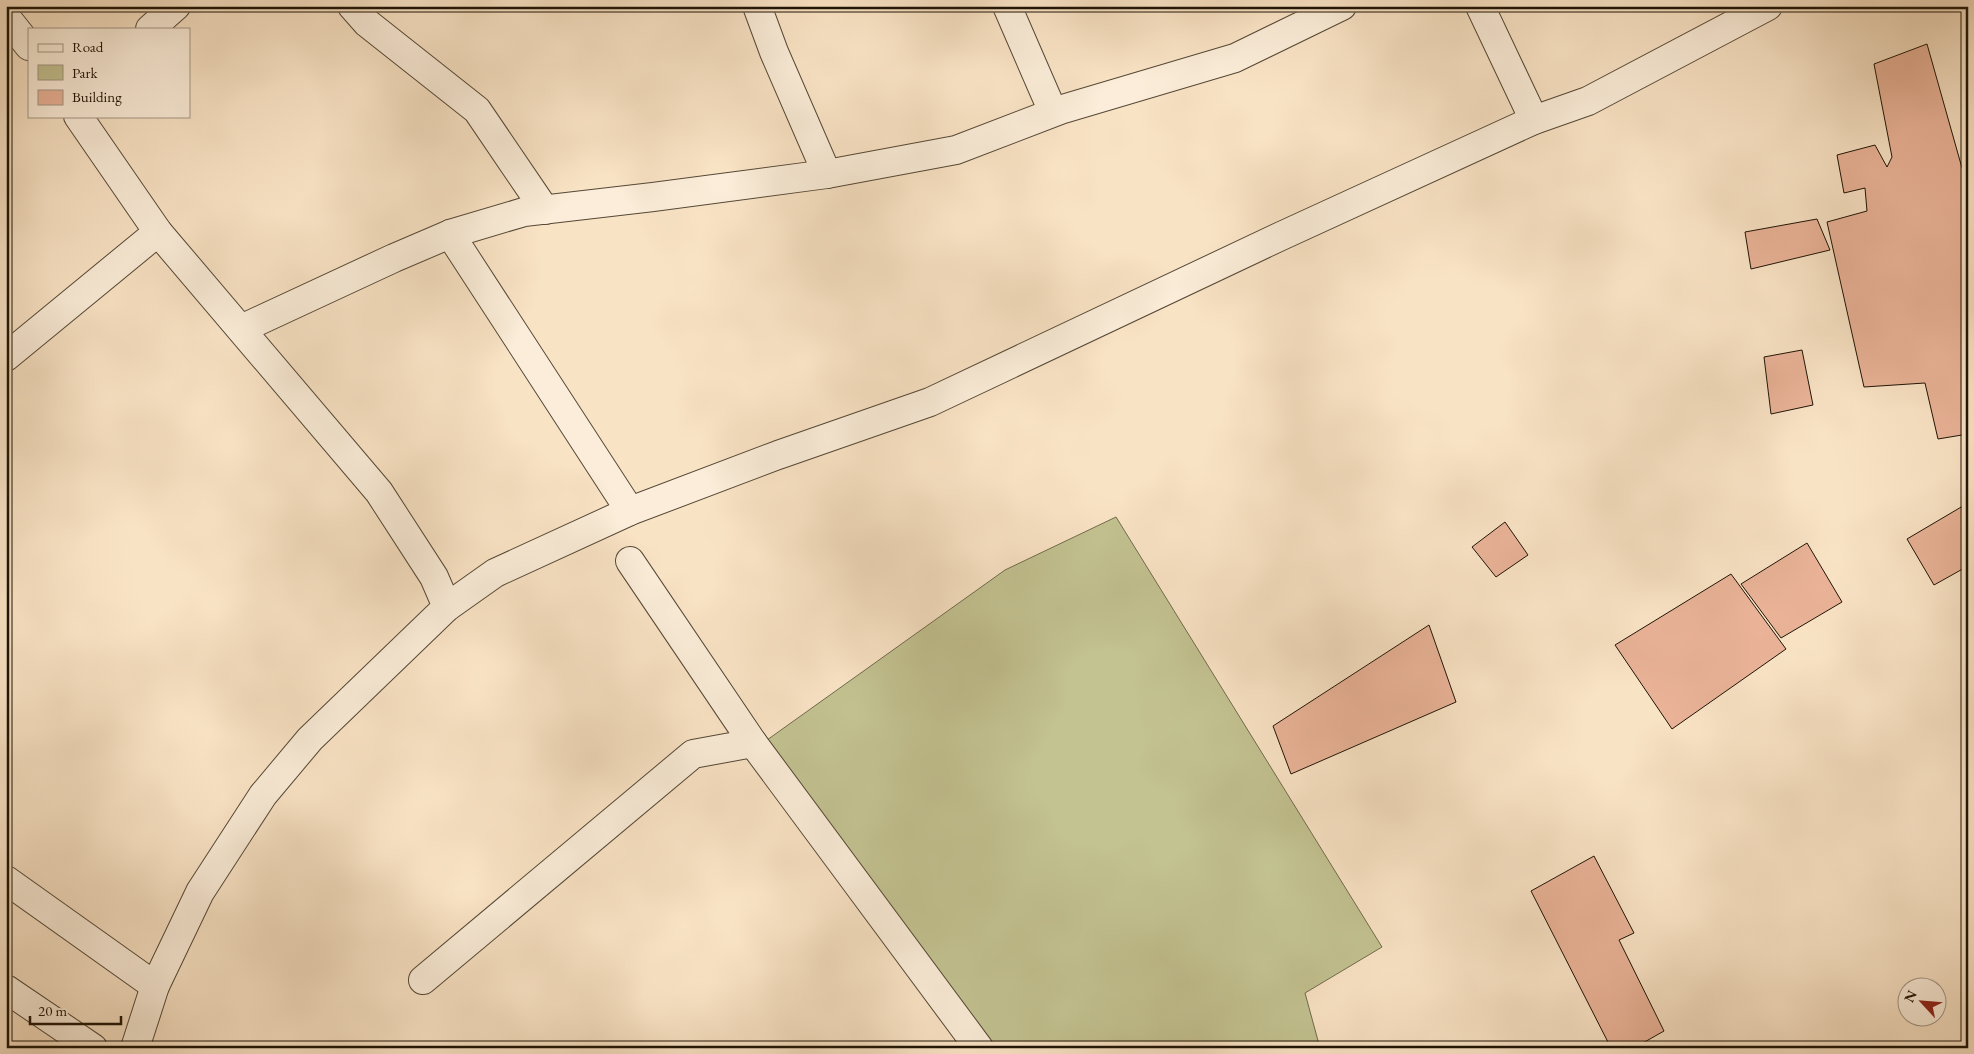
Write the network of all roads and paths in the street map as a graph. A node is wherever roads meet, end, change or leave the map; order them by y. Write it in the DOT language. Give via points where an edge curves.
graph roads {
  1 [pos="176,6"];
  2 [pos="352,6"];
  3 [pos="758,6"];
  4 [pos="1008,6"];
  5 [pos="1342,6"];
  6 [pos="1480,6"];
  7 [pos="1754,9"];
  8 [pos="6,17"];
  9 [pos="151,28"];
  10 [pos="28,45"];
  11 [pos="1053,112"];
  12 [pos="79,118"];
  13 [pos="1534,120"];
  14 [pos="827,174"];
  15 [pos="545,210"];
  16 [pos="158,232"];
  17 [pos="450,234"];
  18 [pos="242,329"];
  19 [pos="6,357"];
  20 [pos="630,511"];
  21 [pos="630,561"];
  22 [pos="447,607"];
  23 [pos="753,743"];
  24 [pos="6,880"];
  25 [pos="423,980"];
  26 [pos="156,986"];
  27 [pos="6,990"];
  28 [pos="93,1048"];
  29 [pos="135,1048"];
  30 [pos="979,1048"];
  1 -- 9 [label="street"];
  2 -- 15 [label="street" via="367,23 478,110"];
  3 -- 14 [label="street" via="774,52"];
  4 -- 11 [label="street"];
  5 -- 11 [label="street" via="1235,58"];
  6 -- 13 [label="street"];
  7 -- 13 [label="street" via="1588,101"];
  8 -- 10 [label="street"];
  11 -- 14 [label="street" via="956,150"];
  12 -- 16 [label="street"];
  13 -- 20 [label="street" via="930,402"];
  14 -- 15 [label="street"];
  15 -- 17 [label="street" via="524,212"];
  16 -- 18 [label="street"];
  16 -- 19 [label="street"];
  17 -- 18 [label="street"];
  17 -- 20 [label="street"];
  18 -- 22 [label="street" via="379,492 434,577"];
  20 -- 22 [label="street" via="495,573"];
  21 -- 23 [label="street"];
  22 -- 26 [label="street" via="310,738 263,795 200,892"];
  23 -- 25 [label="street" via="693,754"];
  23 -- 30 [label="street"];
  24 -- 26 [label="street"];
  26 -- 29 [label="street"];
  27 -- 28 [label="street"];
}
